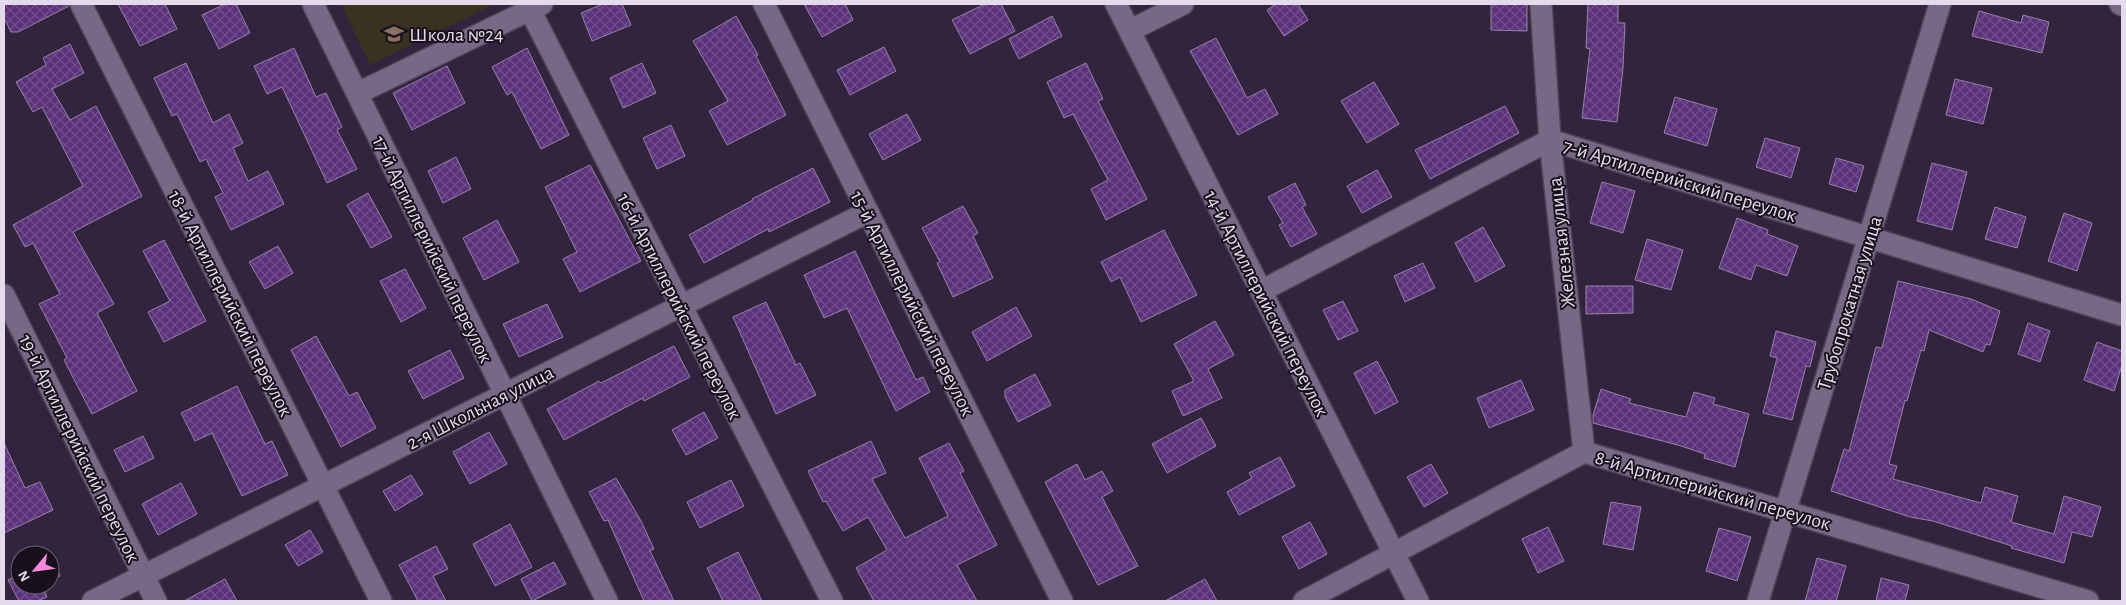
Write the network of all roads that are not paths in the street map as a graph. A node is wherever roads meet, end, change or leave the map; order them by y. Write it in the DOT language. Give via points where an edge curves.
graph roads {
  1 [pos="81,4"];
  2 [pos="313,4"];
  3 [pos="764,4"];
  4 [pos="1116,4"];
  5 [pos="1183,4"];
  6 [pos="1542,4"];
  7 [pos="1940,4"];
  8 [pos="536,7"];
  9 [pos="1131,30"];
  10 [pos="358,93"];
  11 [pos="1550,140"];
  12 [pos="868,212"];
  13 [pos="1869,238"];
  14 [pos="1260,291"];
  15 [pos="4,295"];
  16 [pos="680,306"];
  17 [pos="2122,315"];
  18 [pos="504,395"];
  19 [pos="1584,452"];
  20 [pos="322,486"];
  21 [pos="1785,511"];
  22 [pos="1394,555"];
  23 [pos="144,576"];
  24 [pos="93,601"];
  25 [pos="156,601"];
  26 [pos="381,601"];
  27 [pos="607,601"];
  28 [pos="832,601"];
  29 [pos="1062,601"];
  30 [pos="1304,601"];
  31 [pos="1418,601"];
  32 [pos="1758,601"];
  33 [pos="2088,601"];
  1 -- 20 [label="street, 18-й Артиллерийский переулок"];
  2 -- 10 [label="street, 17-й Артиллерийский переулок"];
  3 -- 12 [label="street, 15-й Артиллерийский переулок"];
  4 -- 9 [label="street, 14-й Артиллерийский переулок"];
  5 -- 9 [label="street"];
  6 -- 11 [label="street, Железная улица"];
  7 -- 13 [label="street, Трубопрокатная улица"];
  8 -- 10 [label="street"];
  8 -- 16 [label="street, 16-й Артиллерийский переулок"];
  9 -- 14 [label="street, 14-й Артиллерийский переулок"];
  10 -- 18 [label="street, 17-й Артиллерийский переулок"];
  11 -- 13 [label="street, 7-й Артиллерийский переулок"];
  11 -- 14 [label="street, 7-й Артиллерийский переулок"];
  11 -- 19 [label="street, Железная улица"];
  12 -- 16 [label="street, 2-я Школьная улица"];
  12 -- 29 [label="street, 15-й Артиллерийский переулок"];
  13 -- 17 [label="street, 7-й Артиллерийский переулок"];
  13 -- 21 [label="street, Трубопрокатная улица"];
  14 -- 22 [label="street, 14-й Артиллерийский переулок"];
  15 -- 23 [label="street, 19-й Артиллерийский переулок"];
  16 -- 18 [label="street, 2-я Школьная улица"];
  16 -- 28 [label="street, 16-й Артиллерийский переулок"];
  18 -- 20 [label="street, 2-я Школьная улица"];
  18 -- 27 [label="street, 17-й Артиллерийский переулок"];
  19 -- 21 [label="street, 8-й Артиллерийский переулок"];
  19 -- 22 [label="street, 8-й Артиллерийский переулок"];
  20 -- 23 [label="street, 2-я Школьная улица"];
  20 -- 26 [label="street, 18-й Артиллерийский переулок"];
  21 -- 32 [label="street, Трубопрокатная улица"];
  21 -- 33 [label="street, 8-й Артиллерийский переулок"];
  22 -- 30 [label="street, 8-й Артиллерийский переулок"];
  22 -- 31 [label="street, 14-й Артиллерийский переулок"];
  23 -- 24 [label="street, 2-я Школьная улица"];
  23 -- 25 [label="street, 19-й Артиллерийский переулок"];
}
